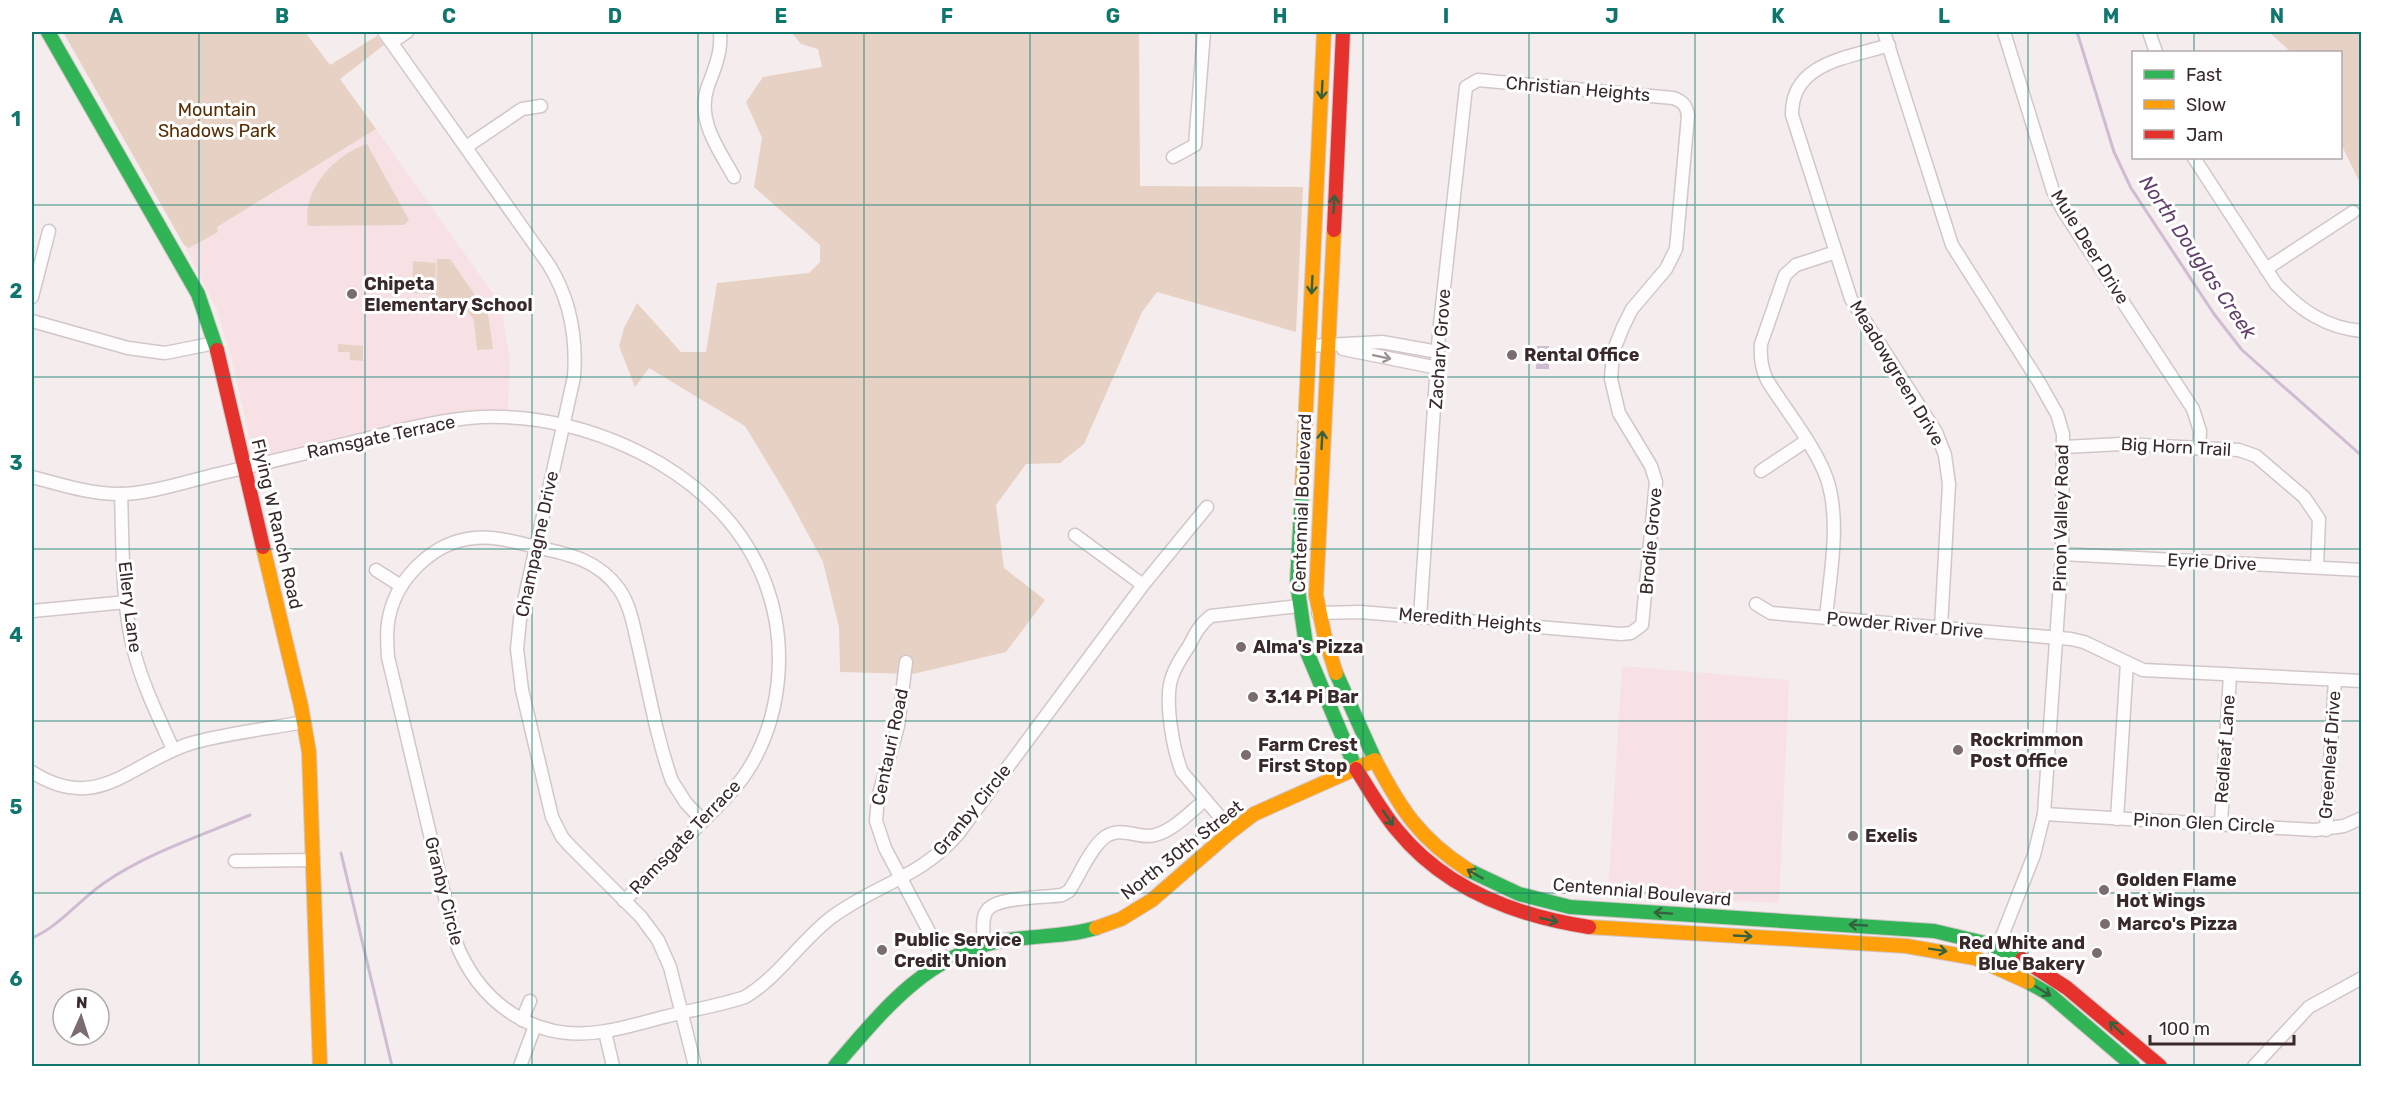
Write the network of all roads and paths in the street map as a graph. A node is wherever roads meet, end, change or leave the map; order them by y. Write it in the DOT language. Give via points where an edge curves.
graph roads {
  1 [pos="48,32"];
  2 [pos="384,32"];
  3 [pos="407,32"];
  4 [pos="720,32"];
  5 [pos="1204,32"];
  6 [pos="1324,32"];
  7 [pos="1343,32"];
  8 [pos="1884,32"];
  9 [pos="2004,32"];
  10 [pos="2149,32"];
  11 [pos="392,42"];
  12 [pos="1889,45"];
  13 [pos="2156,51"];
  14 [pos="1470,84"];
  15 [pos="1685,104"];
  16 [pos="541,106"];
  17 [pos="466,147"];
  18 [pos="1173,157"];
  19 [pos="2195,159"];
  20 [pos="735,177"];
  21 [pos="2353,212"];
  22 [pos="49,231"];
  23 [pos="1836,252"];
  24 [pos="2266,269"];
  25 [pos="32,297"];
  26 [pos="32,321"];
  27 [pos="2361,331"];
  28 [pos="215,343"];
  29 [pos="1308,346"];
  30 [pos="1327,346"];
  31 [pos="1438,352"];
  32 [pos="1438,368"];
  33 [pos="564,425"];
  34 [pos="1806,441"];
  35 [pos="2064,447"];
  36 [pos="2199,449"];
  37 [pos="245,468"];
  38 [pos="1761,471"];
  39 [pos="32,477"];
  40 [pos="121,494"];
  41 [pos="1207,507"];
  42 [pos="1076,535"];
  43 [pos="537,547"];
  44 [pos="2062,554"];
  45 [pos="2317,567"];
  46 [pos="376,570"];
  47 [pos="2361,570"];
  48 [pos="1143,585"];
  49 [pos="401,586"];
  50 [pos="127,602"];
  51 [pos="1756,604"];
  52 [pos="1299,606"];
  53 [pos="32,611"];
  54 [pos="1318,613"];
  55 [pos="1420,616"];
  56 [pos="1826,618"];
  57 [pos="1941,627"];
  58 [pos="1621,633"];
  59 [pos="2056,638"];
  60 [pos="906,662"];
  61 [pos="2127,663"];
  62 [pos="2230,675"];
  63 [pos="2335,680"];
  64 [pos="2361,681"];
  65 [pos="304,722"];
  66 [pos="173,749"];
  67 [pos="1375,760"];
  68 [pos="1356,769"];
  69 [pos="32,772"];
  70 [pos="1205,800"];
  71 [pos="2044,814"];
  72 [pos="2361,818"];
  73 [pos="2117,819"];
  74 [pos="704,821"];
  75 [pos="2221,823"];
  76 [pos="1231,830"];
  77 [pos="2326,830"];
  78 [pos="313,860"];
  79 [pos="235,861"];
  80 [pos="900,879"];
  81 [pos="624,901"];
  82 [pos="984,945"];
  83 [pos="1998,948"];
  84 [pos="944,960"];
  85 [pos="1991,964"];
  86 [pos="2361,978"];
  87 [pos="530,1001"];
  88 [pos="681,1013"];
  89 [pos="522,1020"];
  90 [pos="535,1026"];
  91 [pos="605,1032"];
  92 [pos="320,1066"];
  93 [pos="520,1066"];
  94 [pos="613,1066"];
  95 [pos="694,1066"];
  96 [pos="835,1066"];
  97 [pos="2133,1066"];
  98 [pos="2160,1066"];
  99 [pos="2254,1066"];
  1 -- 28 [label="main road, Flying W Ranch Road" via="198,294"];
  2 -- 11 [label="street, Champagne Drive"];
  3 -- 11 [label="street"];
  4 -- 20 [label="street" via="720,51 707,89 704,114 714,142"];
  5 -- 18 [label="street" via="1195,145"];
  6 -- 29 [label="main road, Centennial Boulevard, one-way"];
  30 -- 7 [label="main road, Centennial Boulevard, one-way"];
  8 -- 12 [label="street, Pinon Valley Road"];
  9 -- 36 [label="street, Mule Deer Drive" via="2053,191 2193,409 2200,431"];
  10 -- 13 [label="street"];
  11 -- 17 [label="street, Champagne Drive"];
  12 -- 23 [label="street, Meadowgreen Drive" via="1814,70 1801,81 1793,96 1792,115"];
  12 -- 35 [label="street, Pinon Valley Road" via="1952,245 2052,403"];
  14 -- 15 [label="street, Christian Heights" via="1478,80 1673,98"];
  14 -- 31 [label="street, Zachary Grove" via="1464,92"];
  15 -- 58 [label="street, Brodie Grove" via="1688,116 1676,249 1666,269 1632,309 1613,352 1611,379 1619,413 1651,466 1656,482 1644,620 1638,630"];
  16 -- 17 [label="street" via="522,109"];
  17 -- 33 [label="street, Champagne Drive" via="549,265 565,298 575,360"];
  19 -- 24 [label="street"];
  21 -- 24 [label="street"];
  22 -- 25 [label="street"];
  23 -- 34 [label="street" via="1796,265 1785,275 1761,344 1761,363 1767,380"];
  23 -- 57 [label="street, Meadowgreen Drive" via="1856,309 1936,432 1945,456 1949,484"];
  24 -- 27 [label="street" via="2285,294 2308,314 2331,326"];
  26 -- 28 [label="street" via="128,348 165,353"];
  28 -- 37 [label="main road, Flying W Ranch Road"];
  29 -- 30 [label="street"];
  29 -- 52 [label="main road, Centennial Boulevard"];
  30 -- 31 [label="street" via="1382,342"];
  30 -- 32 [label="street, one-way"];
  54 -- 30 [label="main road, Centennial Boulevard, one-way" via="1316,558"];
  31 -- 32 [label="street, Zachary Grove"];
  32 -- 55 [label="street, Zachary Grove"];
  33 -- 37 [label="street, Ramsgate Terrace" via="517,418 467,418"];
  33 -- 43 [label="street, Champagne Drive"];
  33 -- 74 [label="street, Ramsgate Terrace" via="624,444 697,489 740,533 769,594 779,660 769,722 744,776"];
  34 -- 38 [label="street"];
  34 -- 56 [label="street" via="1827,478 1833,514"];
  35 -- 36 [label="street, Big Horn Trail" via="2121,444"];
  35 -- 44 [label="street, Pinon Valley Road"];
  36 -- 45 [label="street, Big Horn Trail" via="2239,450 2256,456 2304,497 2319,519"];
  37 -- 40 [label="street, Ramsgate Terrace"];
  37 -- 65 [label="main road, Flying W Ranch Road"];
  39 -- 40 [label="street, Ramsgate Terrace" via="86,491"];
  40 -- 50 [label="street, Ellery Lane"];
  41 -- 48 [label="street, Granby Circle"];
  42 -- 48 [label="street"];
  43 -- 49 [label="street, Granby Circle" via="490,538 462,541 436,551"];
  43 -- 74 [label="street, Granby Circle" via="590,562 620,590 632,618 669,774 678,793"];
  43 -- 81 [label="street, Champagne Drive" via="520,619 518,656 522,690 549,805 562,837"];
  44 -- 45 [label="street, Eyrie Drive"];
  44 -- 59 [label="street, Pinon Valley Road"];
  45 -- 47 [label="street, Eyrie Drive"];
  46 -- 49 [label="street"];
  48 -- 80 [label="street, Granby Circle" via="958,834 937,856"];
  49 -- 89 [label="street, Granby Circle" via="389,616 388,657 455,940 473,978"];
  50 -- 53 [label="street"];
  50 -- 66 [label="street, Ellery Lane" via="135,654"];
  51 -- 56 [label="street, Powder River Drive" via="1771,612"];
  52 -- 68 [label="main road, Centennial Boulevard" via="1312,666"];
  52 -- 70 [label="street" via="1211,616 1203,622 1175,669 1169,693 1178,760 1182,772"];
  54 -- 55 [label="street, Meredith Heights"];
  54 -- 67 [label="main road, Centennial Boulevard" via="1329,659"];
  55 -- 58 [label="street, Meredith Heights"];
  56 -- 57 [label="street, Powder River Drive"];
  57 -- 59 [label="street, Powder River Drive"];
  59 -- 61 [label="street" via="2084,642"];
  59 -- 71 [label="street, Pinon Valley Road"];
  60 -- 80 [label="street, Centauri Road" via="896,740 877,808 879,834"];
  61 -- 62 [label="street" via="2143,670"];
  61 -- 73 [label="street"];
  62 -- 63 [label="street"];
  62 -- 75 [label="street, Redleaf Lane"];
  63 -- 64 [label="street"];
  63 -- 77 [label="street, Greenleaf Drive"];
  65 -- 66 [label="street"];
  65 -- 78 [label="main road, Flying W Ranch Road" via="309,752"];
  66 -- 69 [label="street" via="120,779 87,788 61,786"];
  67 -- 68 [label="main road, North 30th Street"];
  83 -- 67 [label="main road, Centennial Boulevard, one-way" via="1958,935 1909,928 1570,908 1543,903 1489,882 1454,862 1424,835 1398,803"];
  68 -- 76 [label="main road, North 30th Street" via="1254,814"];
  68 -- 85 [label="main road, Centennial Boulevard, one-way" via="1396,830 1430,864 1478,896 1533,917 1599,928 1906,946 1960,954"];
  70 -- 76 [label="street"];
  70 -- 82 [label="street" via="1154,836 1120,831 1105,837 1062,896 992,905 983,921"];
  71 -- 73 [label="street, Pinon Glen Circle"];
  71 -- 83 [label="street, Pinon Valley Road" via="2034,855"];
  72 -- 77 [label="street, Pinon Glen Circle"];
  73 -- 75 [label="street, Pinon Glen Circle"];
  74 -- 81 [label="street, Ramsgate Terrace"];
  75 -- 77 [label="street, Pinon Glen Circle"];
  76 -- 82 [label="main road, North 30th Street" via="1154,898 1125,918 1080,934"];
  78 -- 79 [label="street"];
  78 -- 92 [label="main road, Flying W Ranch Road"];
  80 -- 84 [label="street, Centauri Road"];
  80 -- 88 [label="street, Granby Circle" via="831,917 753,992"];
  81 -- 88 [label="street, Champagne Drive" via="651,930 665,953"];
  82 -- 84 [label="main road, North 30th Street"];
  83 -- 85 [label="street, Pinon Valley Road"];
  98 -- 83 [label="main road, Centennial Boulevard, one-way" via="2077,992"];
  84 -- 96 [label="main road, North 30th Street" via="911,982"];
  85 -- 97 [label="main road, Centennial Boulevard, one-way" via="2049,994"];
  86 -- 99 [label="street" via="2309,1007"];
  87 -- 89 [label="street"];
  88 -- 91 [label="street, Granby Circle"];
  88 -- 95 [label="street, Champagne Drive"];
  89 -- 90 [label="street, Granby Circle"];
  90 -- 91 [label="street, Granby Circle" via="570,1033"];
  90 -- 93 [label="street"];
  91 -- 94 [label="street"];
}
